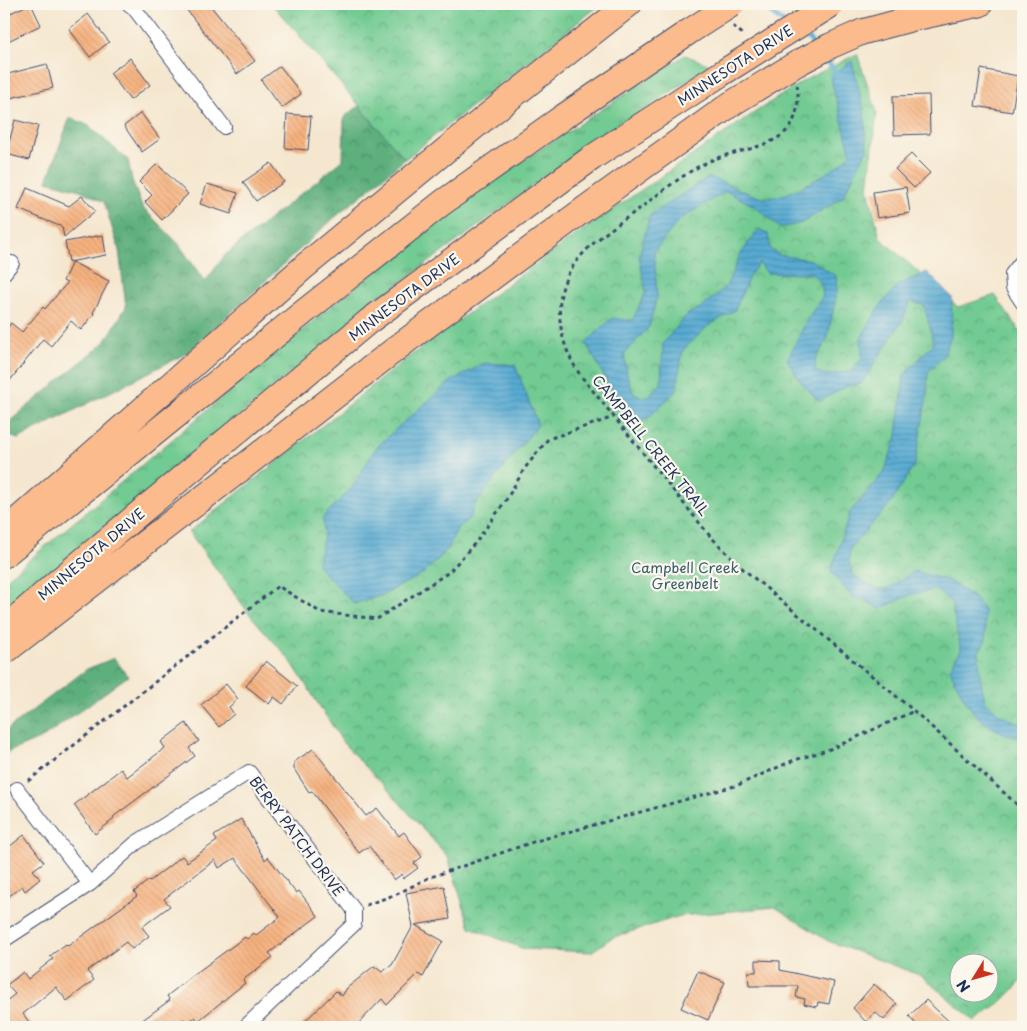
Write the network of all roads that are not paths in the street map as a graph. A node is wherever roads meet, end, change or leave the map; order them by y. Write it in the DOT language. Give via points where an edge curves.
graph roads {
  1 [pos="129,4"];
  2 [pos="629,4"];
  3 [pos="832,4"];
  4 [pos="980,4"];
  5 [pos="731,14"];
  6 [pos="224,127"];
  7 [pos="1023,260"];
  8 [pos="1023,303"];
  9 [pos="4,532"];
  10 [pos="4,555"];
  11 [pos="4,629"];
  12 [pos="4,652"];
  13 [pos="17,789"];
  14 [pos="90,884"];
  15 [pos="4,940"];
  16 [pos="245,1027"];
  1 -- 6 [label="street"];
  2 -- 9 [label="highway" via="306,266"];
  3 -- 11 [label="highway, MINNESOTA DRIVE, bridge" via="593,157 369,321"];
  4 -- 12 [label="highway, bridge" via="862,32 796,64 730,104 413,336"];
  5 -- 10 [label="highway, bridge" via="687,33 442,203"];
  7 -- 8 [label="street" via="1012,274 1013,288"];
  13 -- 14 [label="street"];
  14 -- 15 [label="street, BERRY PATCH DRIVE"];
  14 -- 16 [label="street, BERRY PATCH DRIVE" via="136,843 249,772 354,910 354,924"];
}
